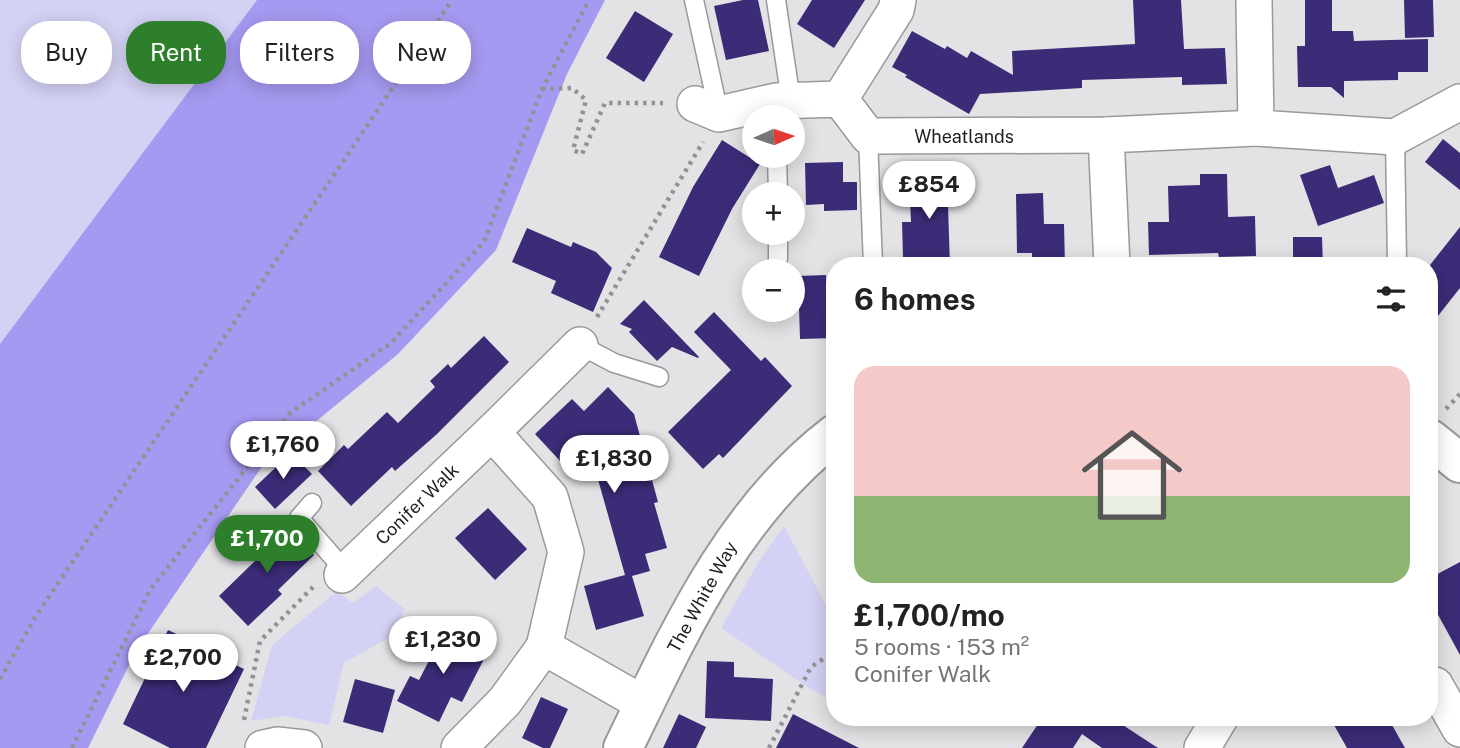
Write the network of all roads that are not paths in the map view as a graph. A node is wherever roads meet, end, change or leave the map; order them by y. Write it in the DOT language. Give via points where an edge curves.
graph roads {
  1 [pos="694,0"];
  2 [pos="776,0"];
  3 [pos="898,0"];
  4 [pos="1254,0"];
  5 [pos="840,99"];
  6 [pos="1460,102"];
  7 [pos="781,105"];
  8 [pos="789,105"];
  9 [pos="742,108"];
  10 [pos="707,109"];
  11 [pos="1256,128"];
  12 [pos="1106,135"];
  13 [pos="868,136"];
  14 [pos="1395,137"];
  15 [pos="778,245"];
  16 [pos="873,257"];
  17 [pos="1112,257"];
  18 [pos="1397,257"];
  19 [pos="778,259"];
  20 [pos="580,345"];
  21 [pos="659,377"];
  22 [pos="492,432"];
  23 [pos="826,442"];
  24 [pos="1438,445"];
  25 [pos="1460,463"];
  26 [pos="312,503"];
  27 [pos="344,574"];
  28 [pos="544,647"];
  29 [pos="1438,690"];
  30 [pos="644,704"];
  31 [pos="1215,726"];
  32 [pos="1460,729"];
  33 [pos="253,735"];
  34 [pos="304,748"];
  35 [pos="459,748"];
  36 [pos="623,748"];
  37 [pos="1202,748"];
  1 -- 10 [label="lane"];
  2 -- 7 [label="lane"];
  3 -- 5 [label="street"];
  4 -- 11 [label="street"];
  5 -- 8 [label="street"];
  5 -- 13 [label="street"];
  6 -- 14 [label="street"];
  9 -- 10 [label="street"];
  11 -- 12 [label="street, Wheatlands"];
  11 -- 14 [label="street, Wheatlands"];
  12 -- 13 [label="street, Wheatlands"];
  12 -- 17 [label="street"];
  13 -- 16 [label="lane"];
  14 -- 18 [label="lane"];
  15 -- 19 [label="lane"];
  20 -- 21 [label="lane" via="614,363"];
  20 -- 22 [label="street, Conifer Walk"];
  22 -- 27 [label="street, Conifer Walk"];
  22 -- 28 [label="street" via="551,497 566,552"];
  23 -- 30 [label="street, The White Way" via="775,488 748,520 719,562"];
  24 -- 25 [label="street"];
  26 -- 27 [label="lane" via="299,518"];
  28 -- 30 [label="street"];
  28 -- 35 [label="street" via="505,701"];
  29 -- 32 [label="street"];
  30 -- 36 [label="street, The White Way"];
  31 -- 37 [label="street"];
  33 -- 34 [label="street" via="277,745"];
}
